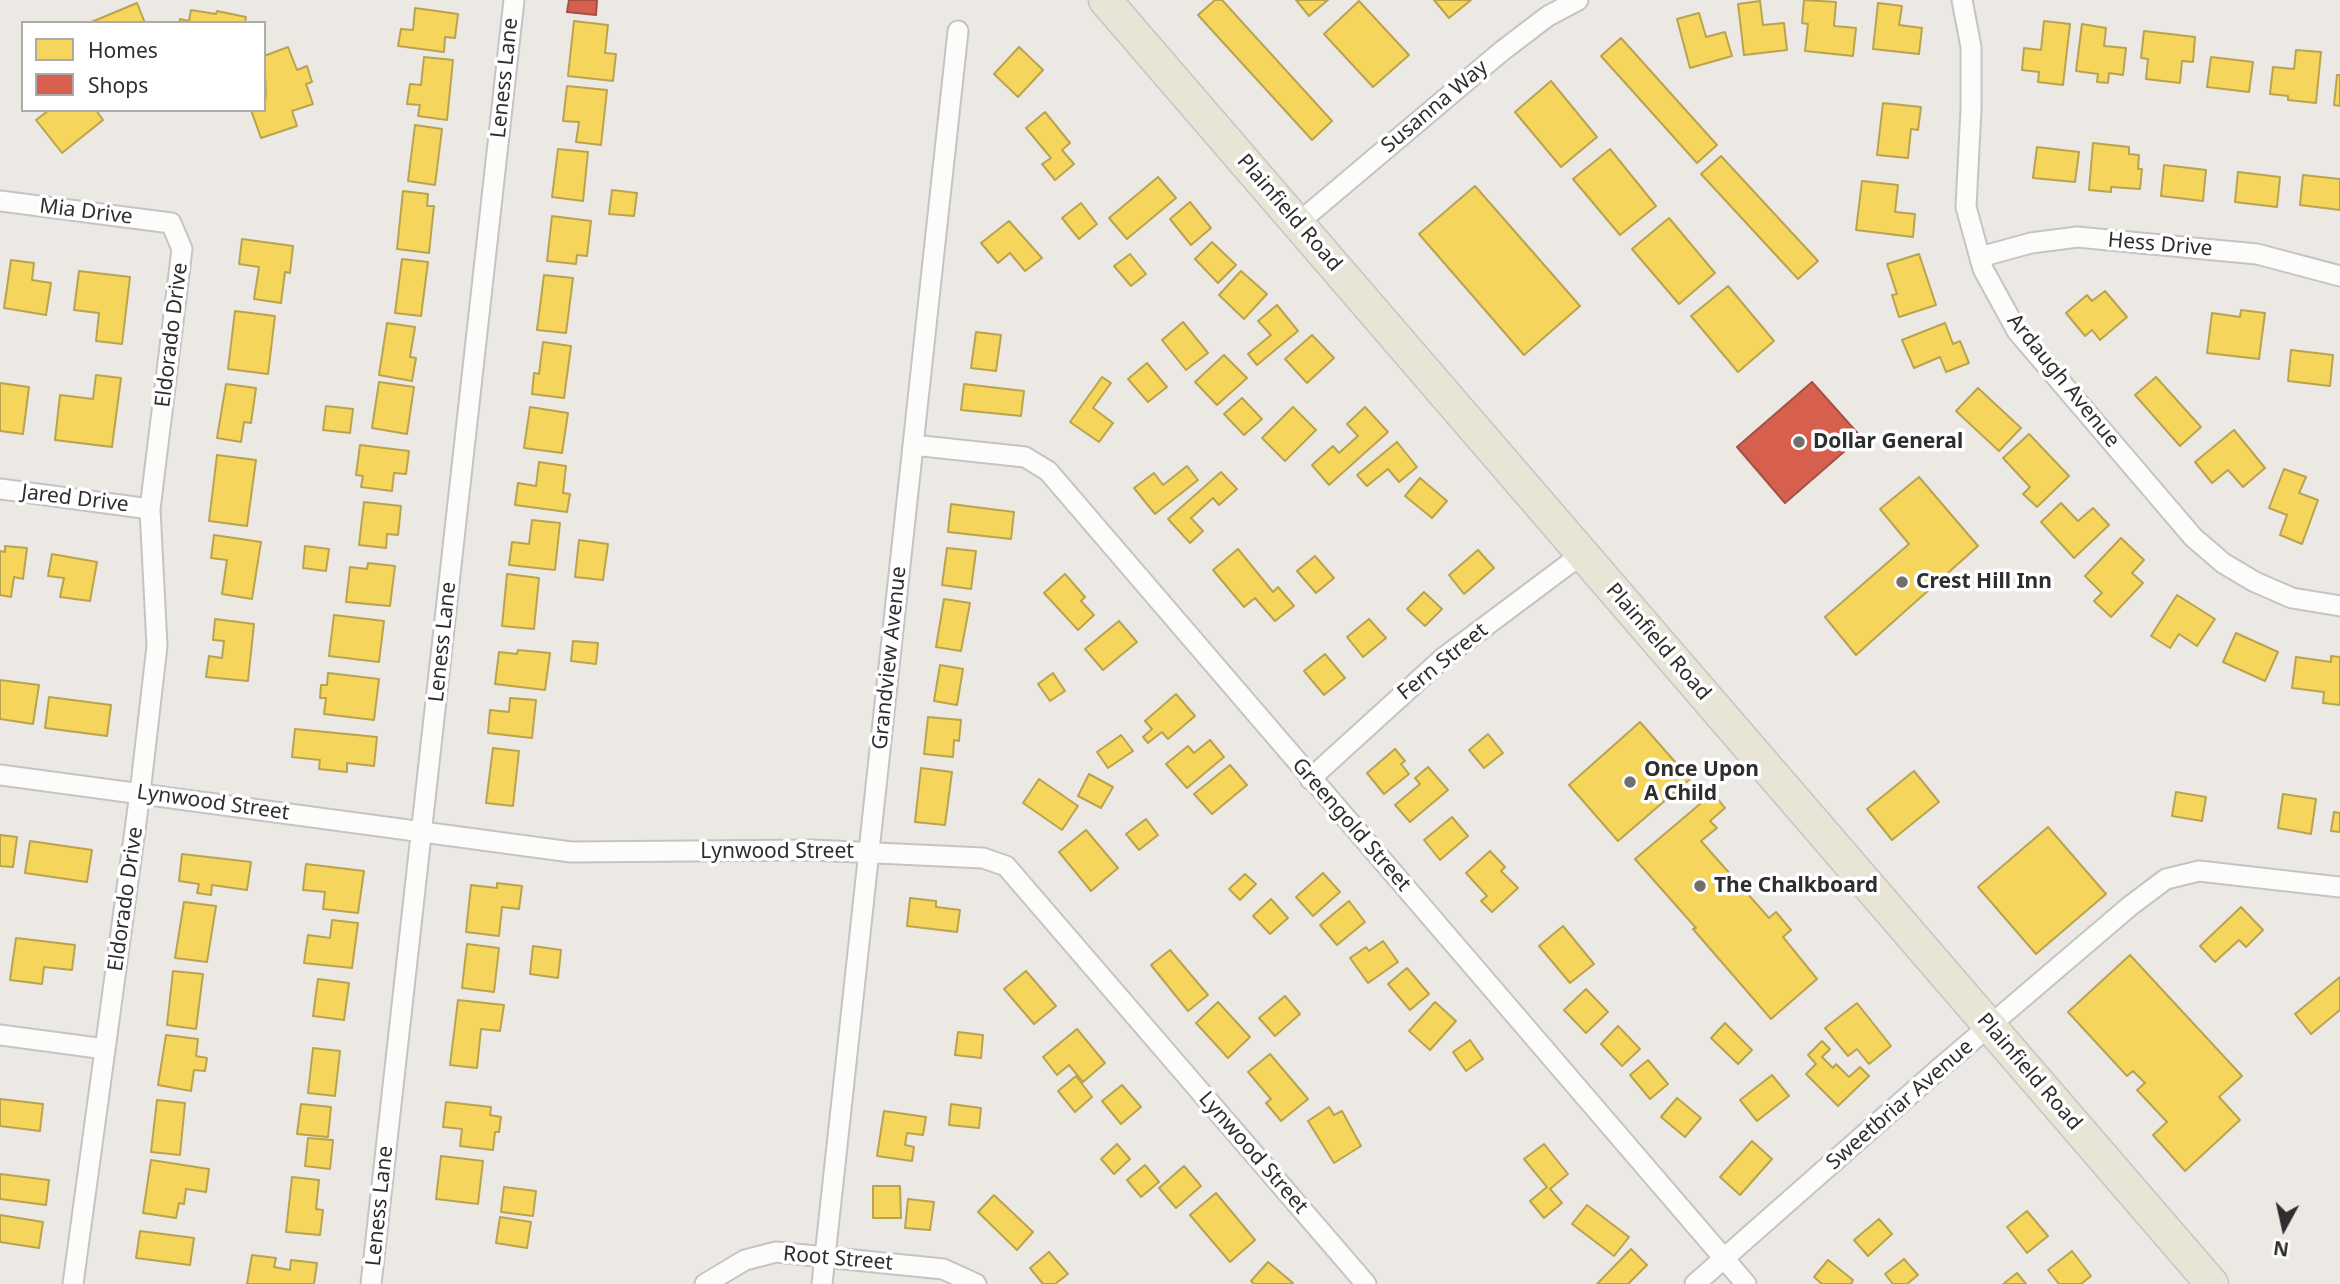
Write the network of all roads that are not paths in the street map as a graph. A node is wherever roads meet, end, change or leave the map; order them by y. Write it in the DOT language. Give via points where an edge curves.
graph roads {
  1 [pos="514,0"];
  2 [pos="1105,0"];
  3 [pos="1578,0"];
  4 [pos="1962,0"];
  5 [pos="958,32"];
  6 [pos="0,201"];
  7 [pos="171,223"];
  8 [pos="1298,223"];
  9 [pos="1980,257"];
  10 [pos="2340,276"];
  11 [pos="913,445"];
  12 [pos="0,489"];
  13 [pos="150,509"];
  14 [pos="1582,554"];
  15 [pos="2340,606"];
  16 [pos="0,775"];
  17 [pos="1310,779"];
  18 [pos="140,793"];
  19 [pos="422,831"];
  20 [pos="869,853"];
  21 [pos="2337,890"];
  22 [pos="1990,1027"];
  23 [pos="0,1035"];
  24 [pos="105,1049"];
  25 [pos="825,1256"];
  26 [pos="1725,1260"];
  27 [pos="73,1284"];
  28 [pos="371,1284"];
  29 [pos="705,1284"];
  30 [pos="822,1284"];
  31 [pos="976,1284"];
  32 [pos="1366,1284"];
  33 [pos="1695,1284"];
  34 [pos="1746,1284"];
  35 [pos="2212,1284"];
  1 -- 19 [label="street, Leness Lane"];
  2 -- 8 [label="main road, Plainfield Road"];
  3 -- 8 [label="street, Susanna Way" via="1502,51"];
  4 -- 9 [label="street, Ardaugh Avenue" via="1971,47 1966,206"];
  5 -- 11 [label="street, Grandview Avenue"];
  6 -- 7 [label="street, Mia Drive"];
  7 -- 13 [label="street, Eldorado Drive" via="183,249"];
  8 -- 14 [label="main road, Plainfield Road"];
  9 -- 10 [label="street, Hess Drive" via="2077,237 2257,254"];
  9 -- 15 [label="street, Ardaugh Avenue" via="2017,331 2193,537 2255,582 2292,598"];
  11 -- 17 [label="street, Greengold Street" via="1025,457 1048,471"];
  11 -- 20 [label="street, Grandview Avenue"];
  12 -- 13 [label="street, Jared Drive"];
  13 -- 18 [label="street, Eldorado Drive" via="157,646"];
  14 -- 17 [label="street, Fern Street" via="1443,658"];
  14 -- 22 [label="main road, Plainfield Road"];
  16 -- 18 [label="street, Lynwood Street"];
  17 -- 26 [label="street, Greengold Street"];
  18 -- 19 [label="street, Lynwood Street"];
  18 -- 24 [label="street, Eldorado Drive"];
  19 -- 20 [label="street, Lynwood Street" via="571,852 813,849"];
  19 -- 28 [label="street, Leness Lane"];
  20 -- 25 [label="street, Grandview Avenue"];
  20 -- 32 [label="street, Lynwood Street" via="983,859 1006,866"];
  21 -- 22 [label="street, Sweetbriar Avenue" via="2199,871 2166,879"];
  22 -- 26 [label="street, Sweetbriar Avenue"];
  22 -- 35 [label="main road, Plainfield Road"];
  23 -- 24 [label="street"];
  24 -- 27 [label="street, Eldorado Drive"];
  25 -- 29 [label="street, Root Street" via="776,1252 745,1260"];
  25 -- 30 [label="street, Grandview Avenue"];
  25 -- 31 [label="street, Root Street" via="943,1269"];
  26 -- 33 [label="street, Sweetbriar Avenue"];
  26 -- 34 [label="street, Greengold Street"];
}
